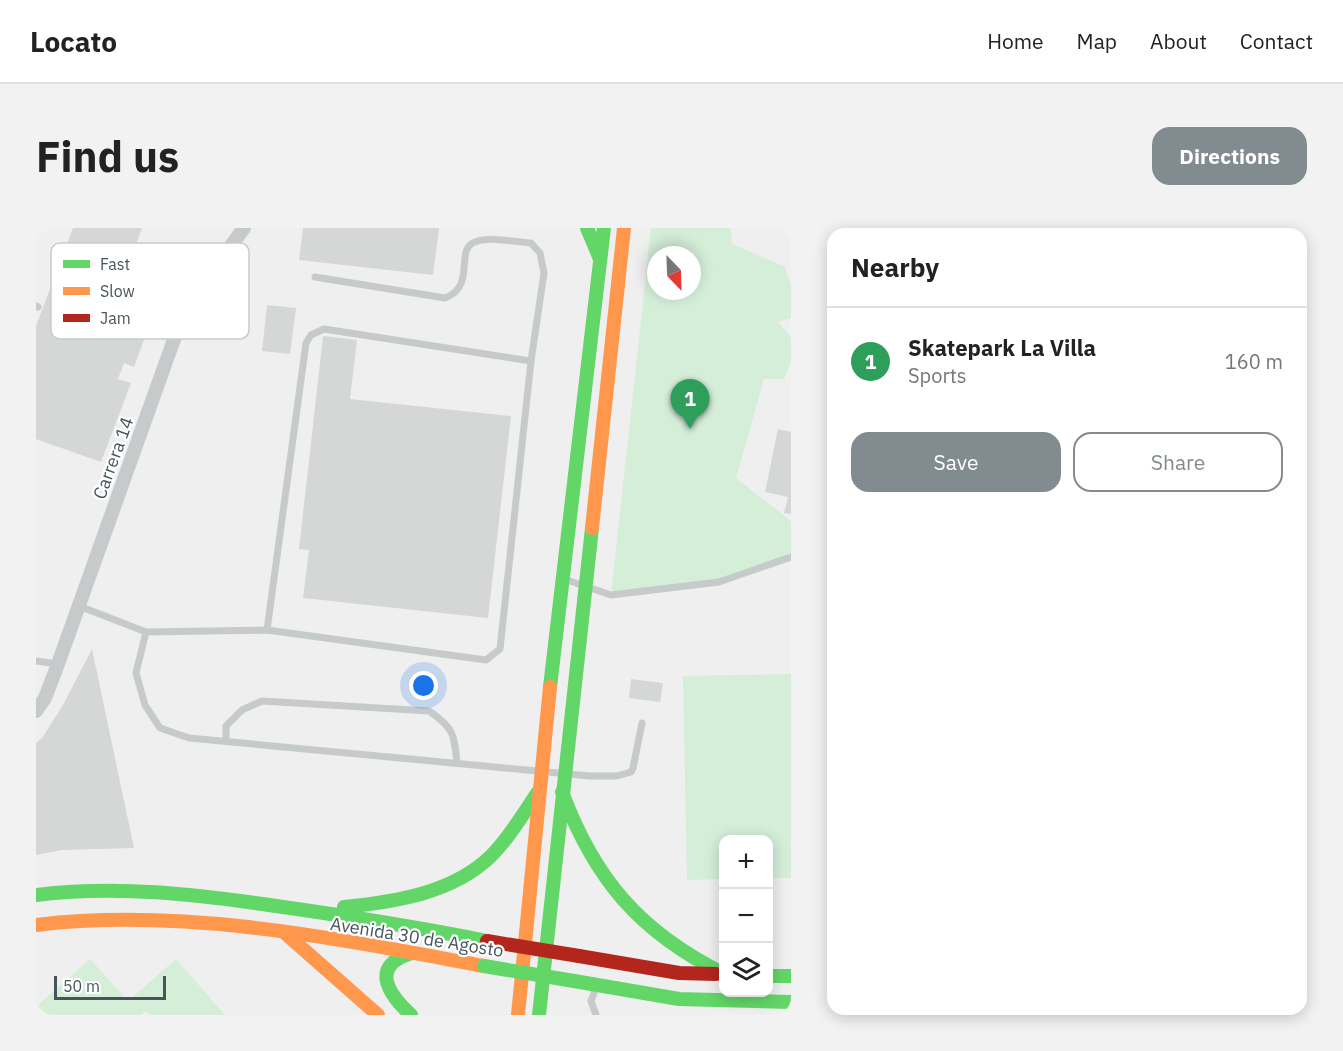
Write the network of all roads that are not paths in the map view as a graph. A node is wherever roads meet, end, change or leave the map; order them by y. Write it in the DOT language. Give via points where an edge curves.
graph roads {
  1 [pos="244,228"];
  2 [pos="587,228"];
  3 [pos="604,228"];
  4 [pos="624,228"];
  5 [pos="233,243"];
  6 [pos="601,261"];
  7 [pos="315,276"];
  8 [pos="174,339"];
  9 [pos="531,361"];
  10 [pos="791,557"];
  11 [pos="561,578"];
  12 [pos="586,588"];
  13 [pos="79,606"];
  14 [pos="267,630"];
  15 [pos="146,632"];
  16 [pos="36,661"];
  17 [pos="58,664"];
  18 [pos="36,711"];
  19 [pos="642,723"];
  20 [pos="226,741"];
  21 [pos="457,763"];
  22 [pos="540,771"];
  23 [pos="563,773"];
  24 [pos="538,792"];
  25 [pos="561,792"];
  26 [pos="36,895"];
  27 [pos="287,907"];
  28 [pos="36,925"];
  29 [pos="286,934"];
  30 [pos="412,953"];
  31 [pos="719,972"];
  32 [pos="719,974"];
  33 [pos="773,976"];
  34 [pos="791,976"];
  35 [pos="597,986"];
  36 [pos="791,1002"];
  37 [pos="378,1015"];
  38 [pos="411,1015"];
  39 [pos="519,1015"];
  40 [pos="539,1015"];
  41 [pos="596,1015"];
  1 -- 5 [label="street, Carrera 14"];
  2 -- 6 [label="main road"];
  3 -- 6 [label="main road"];
  4 -- 12 [label="main road"];
  6 -- 11 [label="main road"];
  7 -- 9 [label="lane" via="445,298 461,288 466,249 471,243 531,243 540,254 544,273"];
  8 -- 13 [label="street, Carrera 14"];
  9 -- 14 [label="lane" via="324,329 310,335"];
  9 -- 14 [label="lane" via="500,649 486,660"];
  10 -- 12 [label="lane" via="719,582 611,596"];
  11 -- 12 [label="lane"];
  11 -- 22 [label="main road"];
  12 -- 23 [label="main road"];
  13 -- 15 [label="lane"];
  13 -- 17 [label="street, Carrera 14"];
  14 -- 15 [label="lane"];
  15 -- 20 [label="lane" via="136,672 145,705 160,728 189,738"];
  16 -- 17 [label="lane"];
  17 -- 18 [label="street, Carrera 14"];
  19 -- 23 [label="lane" via="631,772 617,776"];
  20 -- 21 [label="lane"];
  20 -- 21 [label="lane" via="226,726 242,710 262,701 429,711 448,724"];
  21 -- 22 [label="lane"];
  22 -- 23 [label="lane"];
  22 -- 24 [label="main road"];
  23 -- 25 [label="main road"];
  24 -- 27 [label="main road" via="507,839 488,859 442,885 394,902 330,908"];
  24 -- 39 [label="main road"];
  25 -- 31 [label="main road" via="588,856 630,911 664,941"];
  25 -- 40 [label="main road"];
  26 -- 27 [label="main road, Avenida 30 de Agosto" via="110,889 170,890"];
  27 -- 32 [label="main road, Avenida 30 de Agosto, bridge" via="680,973"];
  28 -- 29 [label="main road, Avenida 30 de Agosto" via="110,918 167,919"];
  29 -- 30 [label="main road, Avenida 30 de Agosto"];
  29 -- 37 [label="main road"];
  30 -- 35 [label="main road, Avenida 30 de Agosto, bridge"];
  30 -- 38 [label="main road" via="392,962 386,984 397,1004"];
  33 -- 34 [label="main road"];
  35 -- 36 [label="main road, Avenida 30 de Agosto" via="679,999"];
  35 -- 41 [label="lane" via="591,1001"];
}
